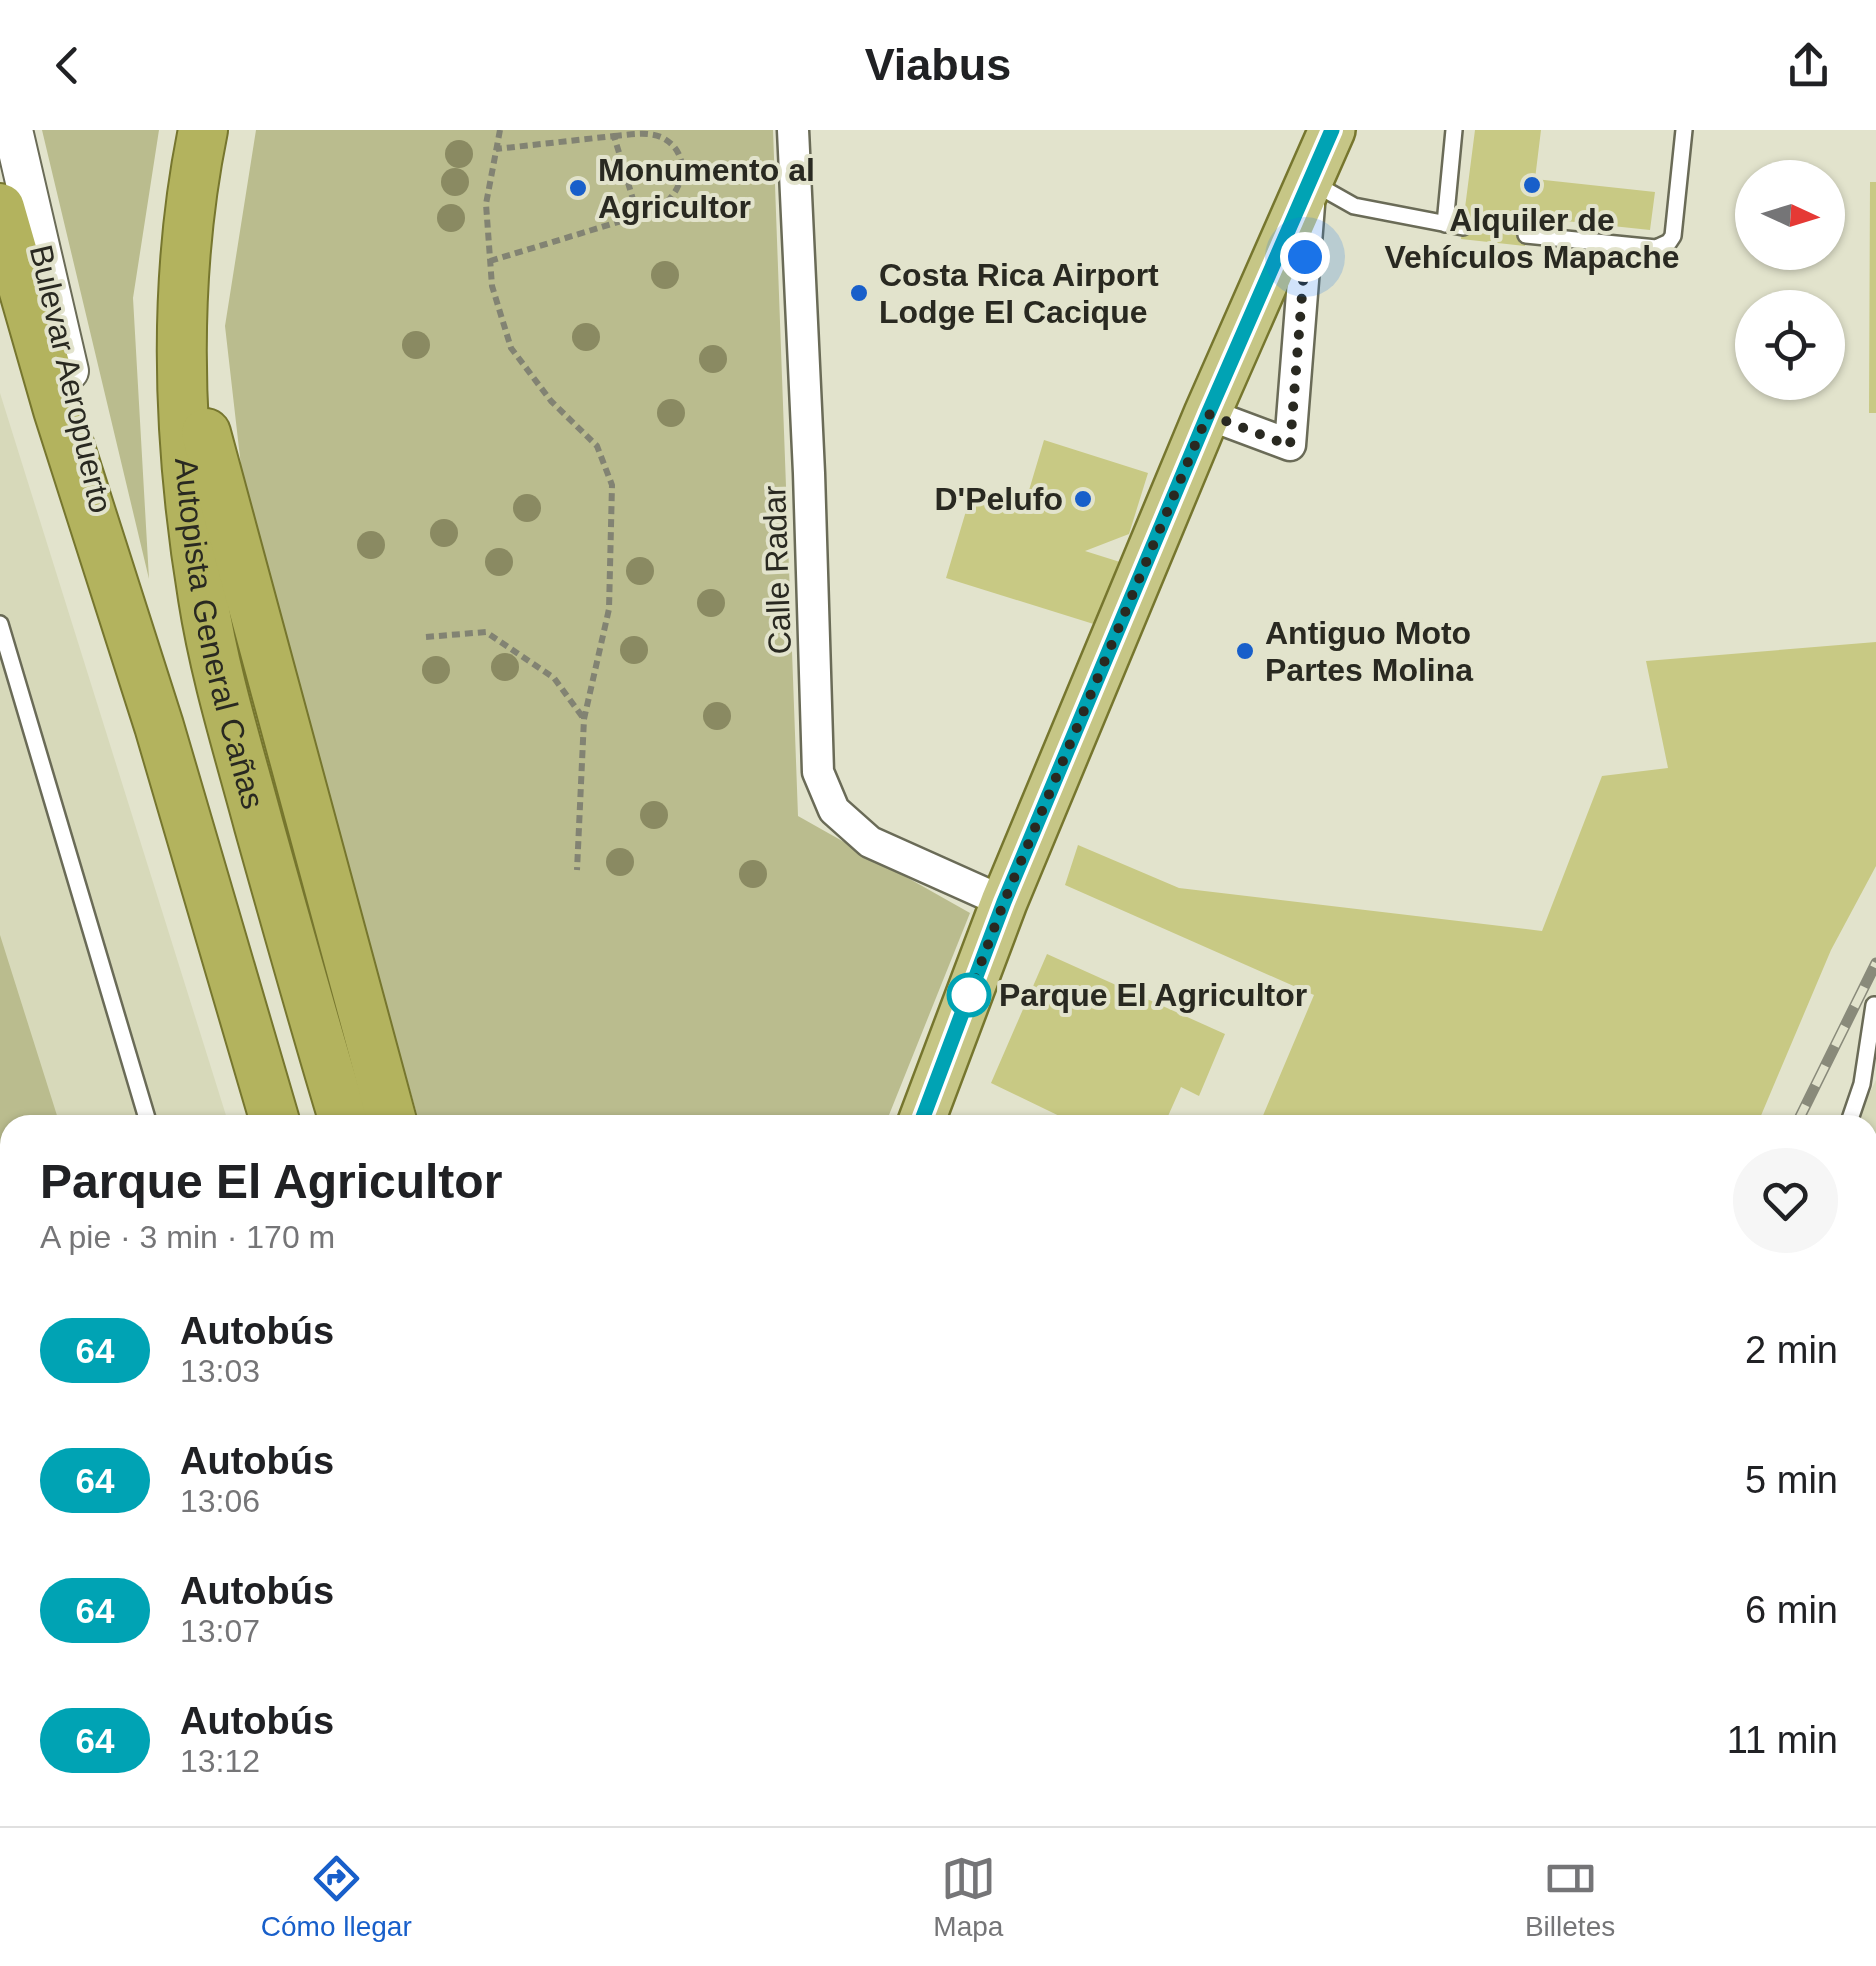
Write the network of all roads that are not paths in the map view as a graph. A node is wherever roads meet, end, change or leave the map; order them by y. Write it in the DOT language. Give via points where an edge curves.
graph roads {
  1 [pos="14,130"];
  2 [pos="203,130"];
  3 [pos="794,130"];
  4 [pos="1332,130"];
  5 [pos="1454,130"];
  6 [pos="1684,130"];
  7 [pos="1311,182"];
  8 [pos="0,208"];
  9 [pos="1445,224"];
  10 [pos="1463,227"];
  11 [pos="1526,235"];
  12 [pos="183,348"];
  13 [pos="1208,414"];
  14 [pos="0,624"];
  15 [pos="128,627"];
  16 [pos="1004,902"];
  17 [pos="1874,1005"];
  18 [pos="146,1115"];
  19 [pos="273,1115"];
  20 [pos="342,1115"];
  21 [pos="389,1115"];
  22 [pos="924,1115"];
  23 [pos="1851,1115"];
  1 -- 15 [label="street, Bulevar Aeropuerto"];
  2 -- 12 [label="highway, Autopista General Cañas"];
  3 -- 16 [label="street, Calle Radar" via="818,772 834,810 870,842"];
  4 -- 7 [label="main road"];
  5 -- 9 [label="lane"];
  6 -- 11 [label="lane" via="1669,242 1656,248"];
  7 -- 9 [label="lane" via="1354,206"];
  7 -- 13 [label="main road"];
  7 -- 13 [label="street" via="1290,446"];
  8 -- 15 [label="highway"];
  9 -- 10 [label="lane"];
  12 -- 20 [label="highway, Autopista General Cañas" via="190,511 204,602 236,743"];
  12 -- 21 [label="highway"];
  13 -- 16 [label="main road"];
  14 -- 18 [label="lane"];
  15 -- 19 [label="highway"];
  16 -- 22 [label="main road"];
  17 -- 23 [label="lane"];
}
